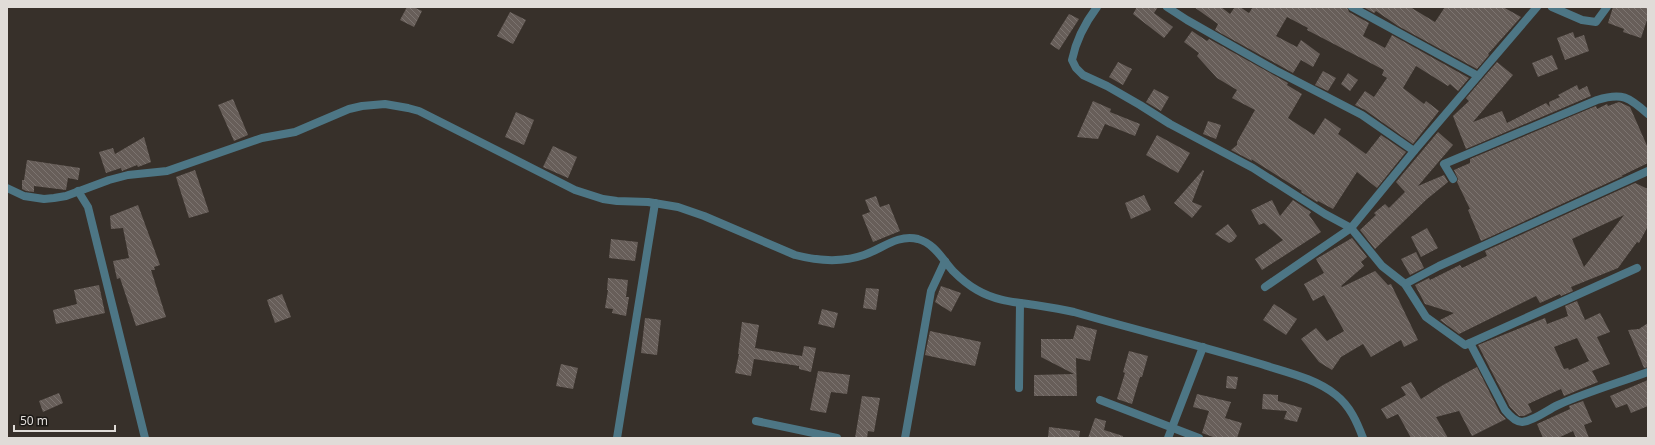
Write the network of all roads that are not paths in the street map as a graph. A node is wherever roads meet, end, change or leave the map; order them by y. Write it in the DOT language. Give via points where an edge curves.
graph roads {
  1 [pos="1097,7"];
  2 [pos="1167,7"];
  3 [pos="1352,7"];
  4 [pos="1537,7"];
  5 [pos="1552,7"];
  6 [pos="1607,7"];
  7 [pos="1478,76"];
  8 [pos="1648,114"];
  9 [pos="1414,151"];
  10 [pos="1648,171"];
  11 [pos="1452,178"];
  12 [pos="7,188"];
  13 [pos="78,191"];
  14 [pos="655,203"];
  15 [pos="1351,228"];
  16 [pos="945,261"];
  17 [pos="1637,268"];
  18 [pos="1405,284"];
  19 [pos="1265,287"];
  20 [pos="1020,303"];
  21 [pos="1470,343"];
  22 [pos="1203,347"];
  23 [pos="1648,372"];
  24 [pos="1019,388"];
  25 [pos="1100,400"];
  26 [pos="756,421"];
  27 [pos="1171,427"];
  28 [pos="145,438"];
  29 [pos="617,438"];
  30 [pos="837,438"];
  31 [pos="905,438"];
  32 [pos="1168,438"];
  33 [pos="1199,438"];
  34 [pos="1363,438"];
  1 -- 15 [label="street" via="1076,41 1073,54 1072,60 1083,75 1253,168"];
  2 -- 9 [label="street" via="1275,70 1362,115"];
  3 -- 7 [label="street"];
  4 -- 7 [label="street"];
  5 -- 6 [label="street" via="1582,20 1596,22"];
  7 -- 9 [label="street"];
  8 -- 11 [label="street" via="1620,95 1612,95 1444,164"];
  9 -- 15 [label="street"];
  10 -- 18 [label="street"];
  12 -- 13 [label="street" via="24,196 44,199 66,196"];
  13 -- 14 [label="street" via="128,175 167,171 262,138 300,130 349,109 386,104 419,111 575,190 617,201"];
  13 -- 28 [label="street" via="88,207"];
  14 -- 16 [label="street" via="691,211 795,255 809,258 853,258 875,251 892,241 909,238 931,245"];
  14 -- 29 [label="street"];
  15 -- 18 [label="street" via="1382,266"];
  15 -- 19 [label="street"];
  16 -- 20 [label="street" via="954,272 977,290 1006,302"];
  16 -- 31 [label="street" via="931,291"];
  17 -- 21 [label="street"];
  18 -- 21 [label="street" via="1426,317 1465,345"];
  20 -- 22 [label="street" via="1074,312"];
  20 -- 24 [label="street"];
  21 -- 23 [label="street" via="1505,410 1521,422"];
  22 -- 27 [label="street"];
  22 -- 34 [label="street" via="1274,368 1328,389 1351,412"];
  25 -- 27 [label="street"];
  26 -- 30 [label="street"];
  27 -- 32 [label="street"];
  27 -- 33 [label="street"];
}
